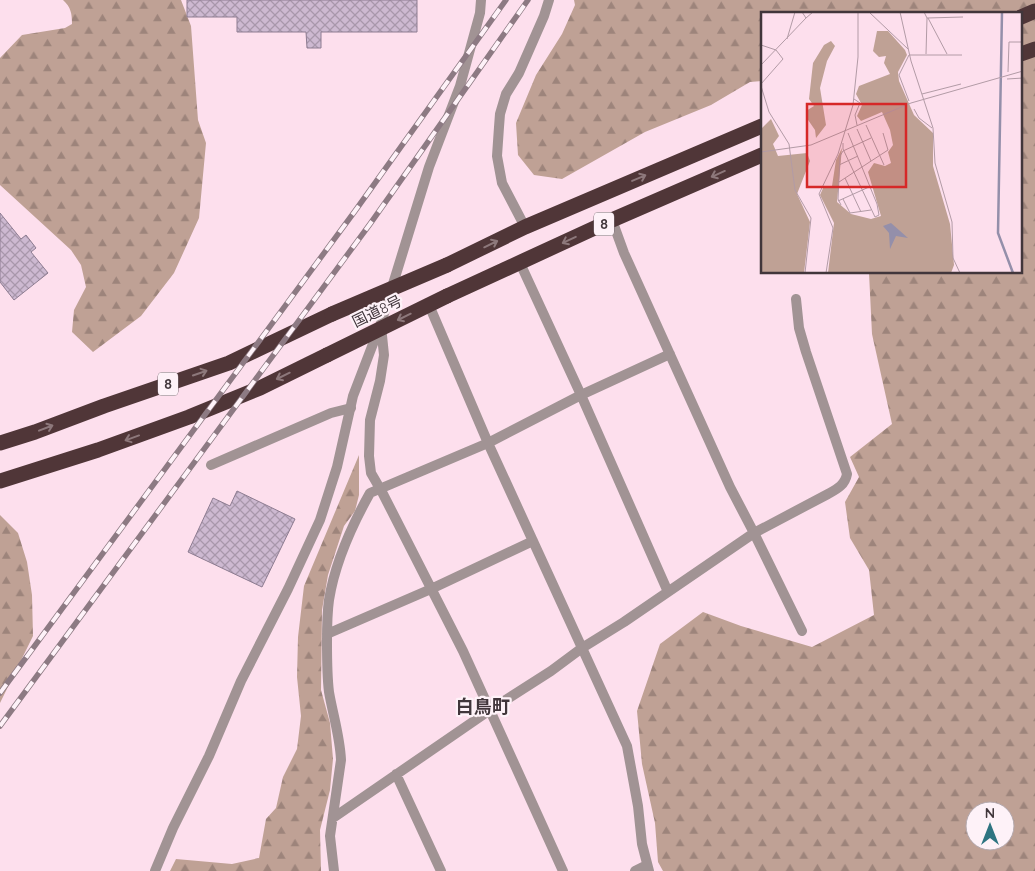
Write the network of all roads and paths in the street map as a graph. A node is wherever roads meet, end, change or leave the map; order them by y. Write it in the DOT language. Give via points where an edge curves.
graph roads {
  1 [pos="481,0"];
  2 [pos="549,0"];
  3 [pos="1035,11"];
  4 [pos="1022,17"];
  5 [pos="1035,49"];
  6 [pos="1022,54"];
  7 [pos="761,126"];
  8 [pos="761,155"];
  9 [pos="612,220"];
  10 [pos="525,227"];
  11 [pos="520,263"];
  12 [pos="796,299"];
  13 [pos="429,305"];
  14 [pos="381,323"];
  15 [pos="670,354"];
  16 [pos="581,395"];
  17 [pos="351,408"];
  18 [pos="0,442"];
  19 [pos="488,443"];
  20 [pos="212,464"];
  21 [pos="0,481"];
  22 [pos="380,488"];
  23 [pos="754,533"];
  24 [pos="533,541"];
  25 [pos="430,588"];
  26 [pos="668,592"];
  27 [pos="802,631"];
  28 [pos="327,634"];
  29 [pos="582,648"];
  30 [pos="490,710"];
  31 [pos="396,774"];
  32 [pos="333,818"];
  33 [pos="648,868"];
  34 [pos="155,871"];
  35 [pos="334,871"];
  36 [pos="441,871"];
  37 [pos="563,871"];
  38 [pos="635,871"];
  1 -- 14 [label="street" via="460,86 429,167"];
  2 -- 10 [label="street" via="519,73 506,94 498,128 497,156 502,183"];
  3 -- 4 [label="highway"];
  5 -- 6 [label="highway"];
  10 -- 7 [label="highway, 国道8号 / 8, one-way"];
  8 -- 9 [label="highway, 国道8号 / 8, one-way"];
  9 -- 11 [label="highway, 国道8号 / 8, one-way"];
  9 -- 15 [label="street"];
  18 -- 10 [label="highway, 国道8号 / 8, one-way, bridge" via="229,363"];
  11 -- 13 [label="highway, 国道8号 / 8, bridge"];
  11 -- 16 [label="street"];
  12 -- 23 [label="street" via="799,328 847,474 846,481 838,489"];
  13 -- 19 [label="street"];
  13 -- 21 [label="highway, 国道8号 / 8, one-way, bridge" via="260,388 98,450"];
  14 -- 17 [label="street"];
  14 -- 22 [label="street" via="384,355 370,420 369,456 371,473"];
  15 -- 16 [label="street"];
  15 -- 23 [label="street"];
  16 -- 19 [label="street"];
  16 -- 26 [label="street"];
  17 -- 20 [label="street" via="331,413"];
  17 -- 34 [label="street" via="320,520 241,681"];
  19 -- 22 [label="street"];
  19 -- 24 [label="street"];
  22 -- 25 [label="street"];
  22 -- 28 [label="street" via="370,493 344,544 329,601"];
  23 -- 26 [label="street"];
  23 -- 27 [label="street"];
  24 -- 25 [label="street"];
  24 -- 29 [label="street"];
  25 -- 28 [label="street"];
  25 -- 30 [label="street"];
  26 -- 29 [label="street"];
  28 -- 32 [label="street" via="329,691 341,760"];
  29 -- 30 [label="street"];
  29 -- 33 [label="street" via="627,746"];
  30 -- 31 [label="street"];
  30 -- 37 [label="street"];
  31 -- 32 [label="street"];
  31 -- 36 [label="street"];
  32 -- 35 [label="street" via="330,836"];
  33 -- 38 [label="street"];
}
